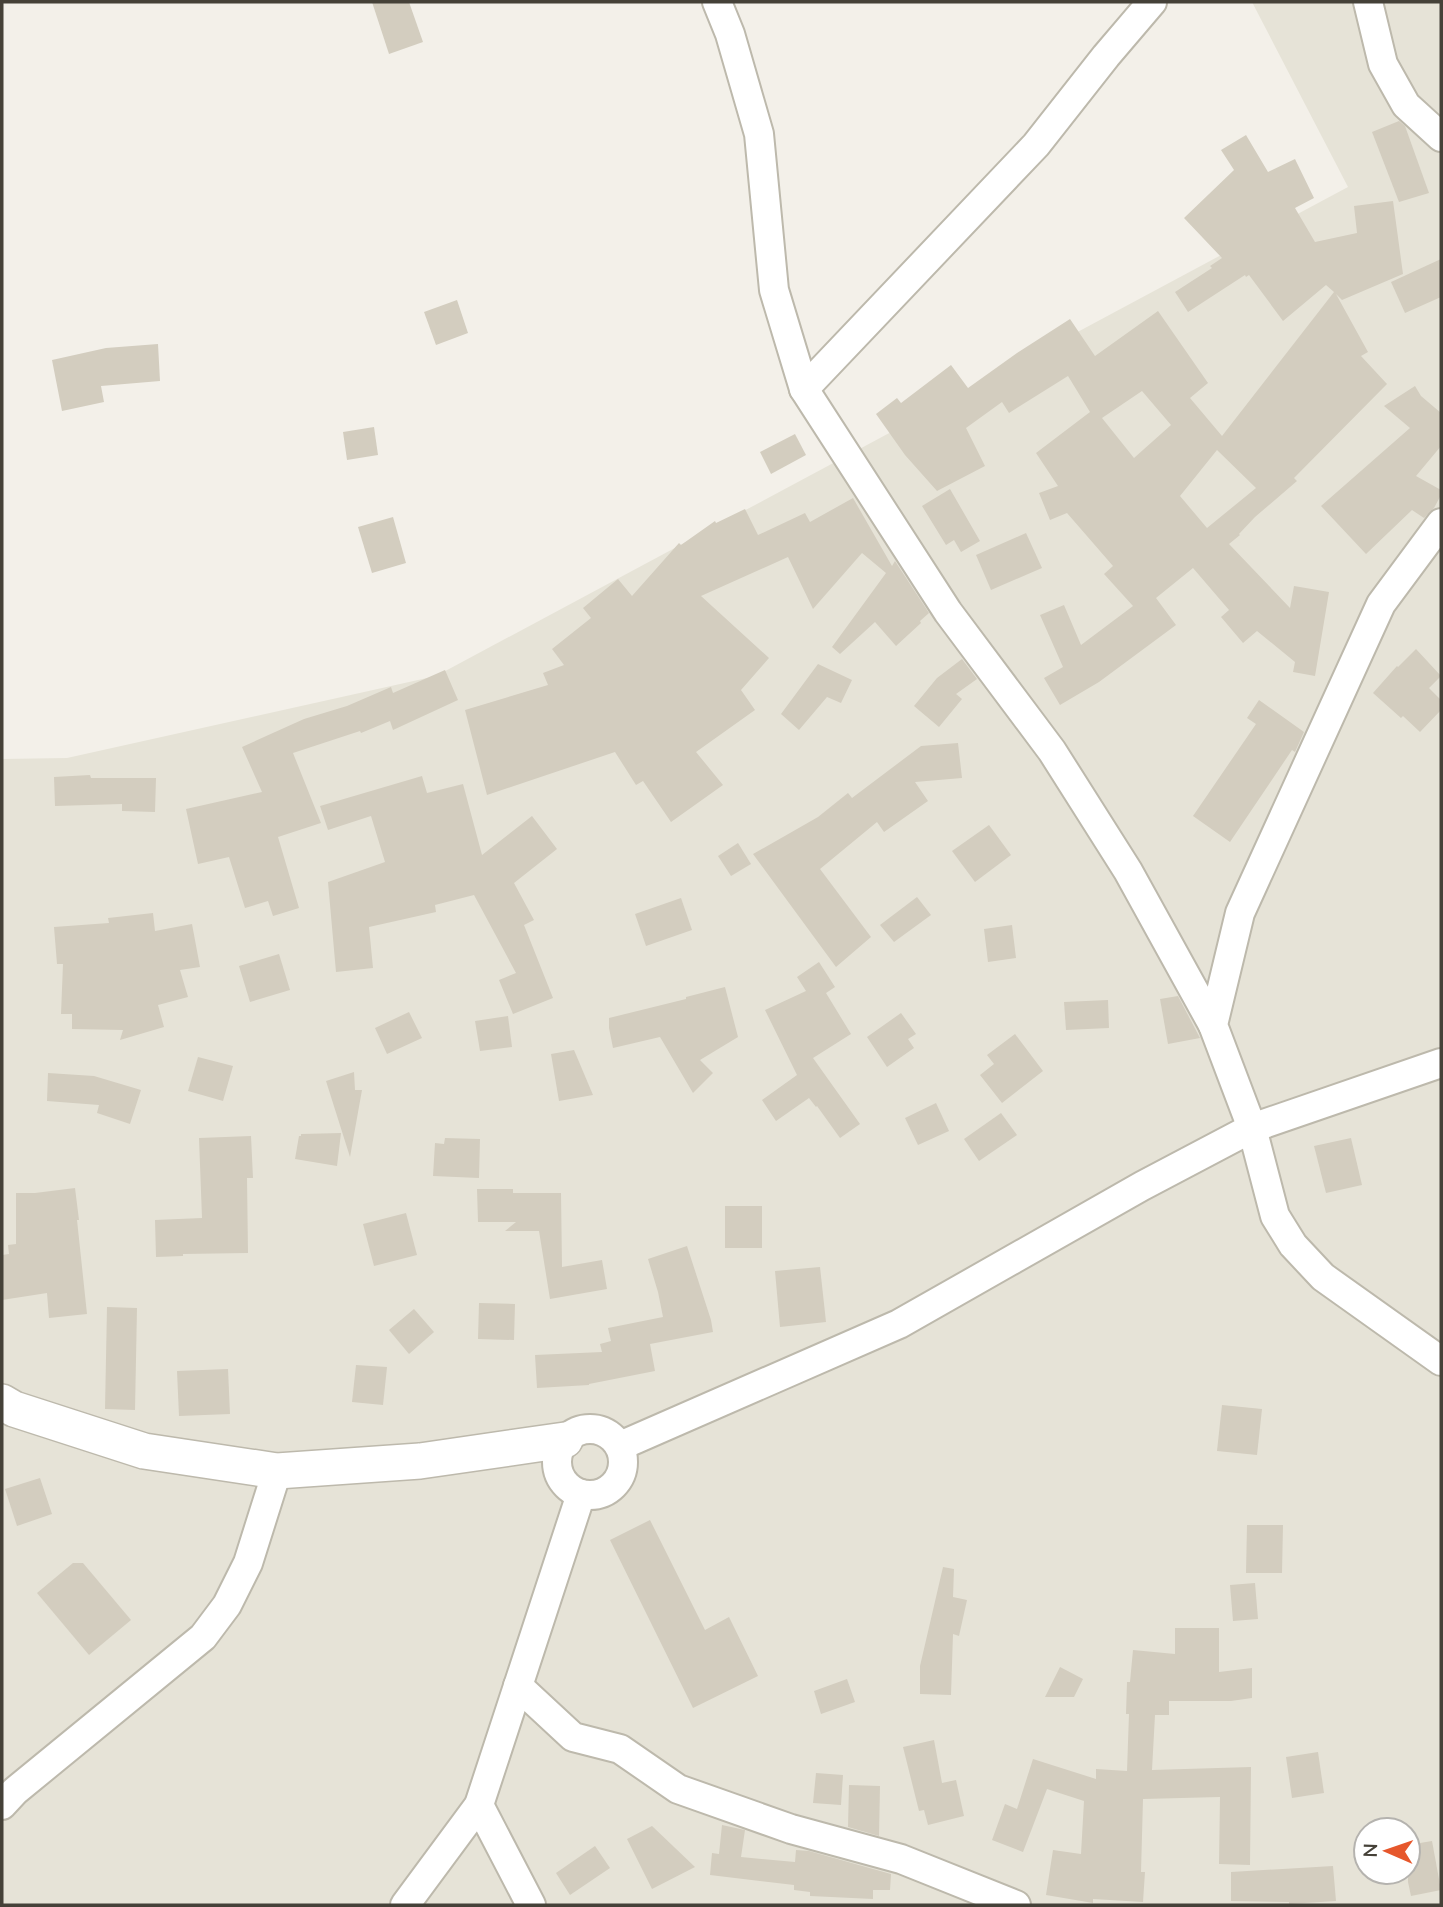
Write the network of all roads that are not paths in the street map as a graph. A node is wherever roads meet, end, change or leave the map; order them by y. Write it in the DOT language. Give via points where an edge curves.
graph roads {
  1 [pos="717,2"];
  2 [pos="1152,2"];
  3 [pos="1368,2"];
  4 [pos="1441,137"];
  5 [pos="804,389"];
  6 [pos="1441,523"];
  7 [pos="1213,1025"];
  8 [pos="1441,1063"];
  9 [pos="1252,1128"];
  10 [pos="1441,1361"];
  11 [pos="6,1409"];
  12 [pos="565,1440"];
  13 [pos="620,1446"];
  14 [pos="277,1471"];
  15 [pos="581,1494"];
  16 [pos="518,1686"];
  17 [pos="6,1794"];
  18 [pos="479,1805"];
  19 [pos="405,1905"];
  20 [pos="531,1905"];
  21 [pos="1016,1905"];
  1 -- 5 [label="street" via="759,134 774,290"];
  2 -- 5 [label="street" via="1036,145"];
  3 -- 4 [label="street" via="1383,64 1406,105"];
  5 -- 7 [label="street" via="948,612 1052,751 1128,870"];
  6 -- 7 [label="street" via="1381,604 1241,913"];
  7 -- 9 [label="street"];
  8 -- 9 [label="street"];
  9 -- 10 [label="street" via="1275,1216 1293,1245 1323,1277"];
  9 -- 13 [label="street" via="900,1324"];
  11 -- 14 [label="street" via="144,1451"];
  12 -- 13 [label="street" via="587,1428 600,1429"];
  12 -- 14 [label="street" via="420,1461"];
  12 -- 15 [label="street" via="557,1465 569,1488"];
  13 -- 15 [label="street" via="623,1471 616,1483 594,1495"];
  14 -- 17 [label="street" via="248,1563 227,1605 203,1637"];
  15 -- 16 [label="street"];
  16 -- 18 [label="street"];
  16 -- 21 [label="street" via="573,1737 620,1749 678,1789 792,1829 901,1859"];
  18 -- 19 [label="street"];
  18 -- 20 [label="street"];
}
